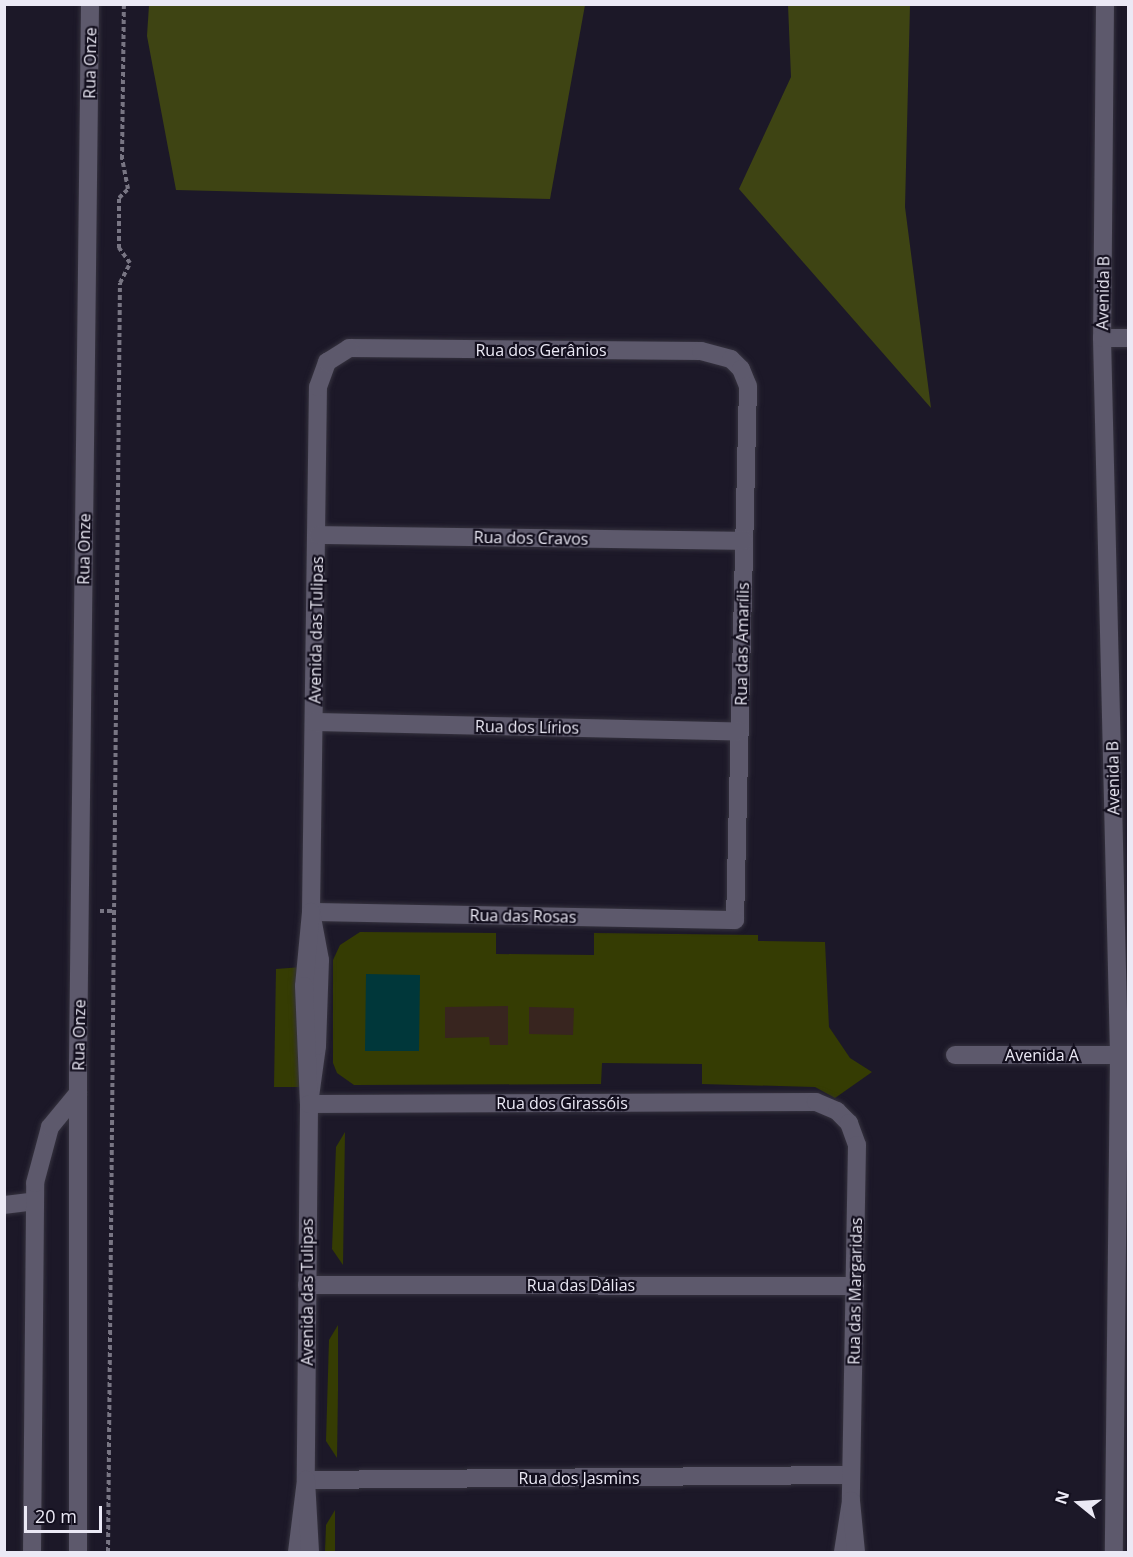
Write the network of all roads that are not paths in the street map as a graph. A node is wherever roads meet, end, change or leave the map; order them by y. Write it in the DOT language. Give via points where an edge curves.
graph roads {
  1 [pos="90,4"];
  2 [pos="1105,4"];
  3 [pos="1102,338"];
  4 [pos="1128,338"];
  5 [pos="338,354"];
  6 [pos="741,369"];
  7 [pos="318,535"];
  8 [pos="744,541"];
  9 [pos="314,722"];
  10 [pos="740,732"];
  11 [pos="311,912"];
  12 [pos="735,920"];
  13 [pos="956,1055"];
  14 [pos="1124,1055"];
  15 [pos="78,1093"];
  16 [pos="816,1102"];
  17 [pos="309,1104"];
  18 [pos="35,1201"];
  19 [pos="4,1205"];
  20 [pos="308,1285"];
  21 [pos="855,1286"];
  22 [pos="851,1475"];
  23 [pos="306,1480"];
  24 [pos="851,1501"];
  25 [pos="32,1552"];
  26 [pos="78,1552"];
  27 [pos="297,1552"];
  28 [pos="310,1552"];
  29 [pos="843,1552"];
  30 [pos="856,1552"];
  31 [pos="1114,1552"];
  1 -- 15 [label="street, Rua Onze"];
  2 -- 3 [label="street, Avenida B"];
  3 -- 4 [label="street"];
  3 -- 14 [label="street, Avenida B"];
  5 -- 6 [label="street, Rua dos Gerânios" via="349,348 701,351 731,359"];
  5 -- 7 [label="street, Avenida das Tulipas" via="327,362 318,387"];
  6 -- 8 [label="street, Rua das Amarílis" via="748,386"];
  7 -- 8 [label="street, Rua dos Cravos"];
  7 -- 9 [label="street, Avenida das Tulipas"];
  8 -- 10 [label="street, Rua das Amarílis"];
  9 -- 10 [label="street, Rua dos Lírios"];
  9 -- 11 [label="street, Avenida das Tulipas"];
  10 -- 12 [label="street, Rua das Amarílis"];
  11 -- 12 [label="street, Rua das Rosas"];
  11 -- 17 [label="street, Avenida das Tulipas" via="320,960 317,1046"];
  13 -- 14 [label="street, Avenida A"];
  14 -- 31 [label="street, Avenida B"];
  15 -- 18 [label="street, Rua Onze" via="50,1127 41,1150"];
  15 -- 26 [label="street, Rua Onze"];
  16 -- 17 [label="street, Rua dos Girassóis"];
  16 -- 21 [label="street, Rua das Margaridas" via="849,1123 857,1145"];
  17 -- 20 [label="street, Avenida das Tulipas"];
  18 -- 19 [label="street"];
  18 -- 25 [label="street, Rua Onze"];
  20 -- 21 [label="street, Rua das Dálias"];
  20 -- 23 [label="street, Avenida das Tulipas"];
  21 -- 22 [label="street, Rua das Margaridas"];
  22 -- 23 [label="street, Rua dos Jasmins"];
  22 -- 24 [label="street, Rua das Margaridas"];
  23 -- 27 [label="street, Avenida das Tulipas"];
  23 -- 28 [label="street, Avenida das Tulipas"];
  24 -- 29 [label="street, Rua das Margaridas"];
  24 -- 30 [label="street, Rua das Margaridas"];
}
